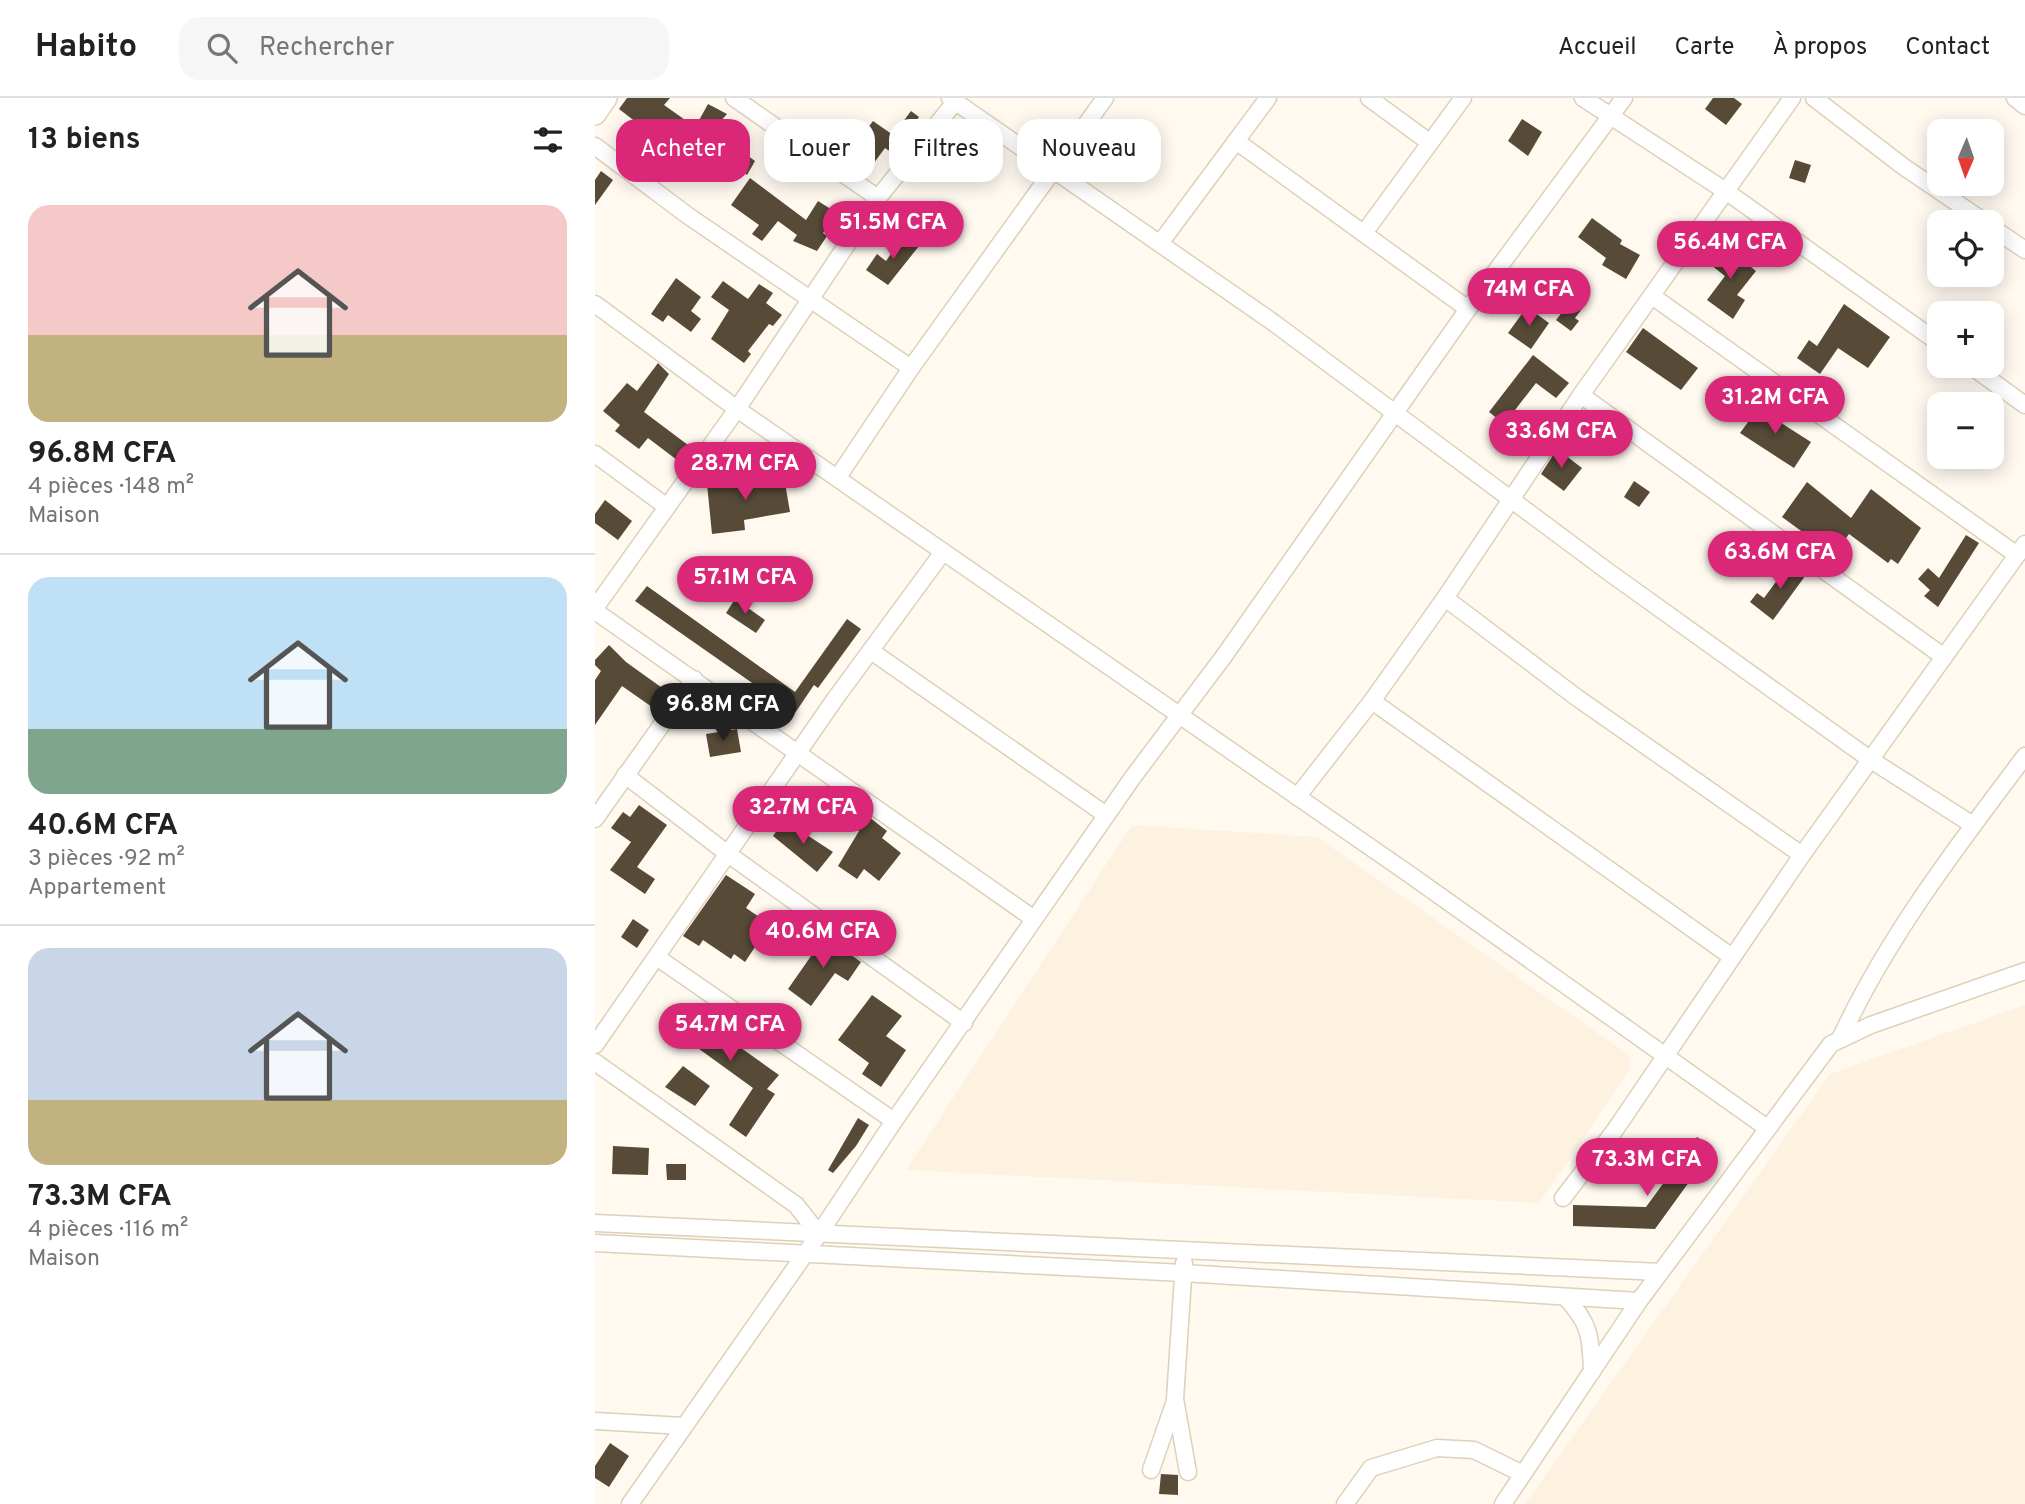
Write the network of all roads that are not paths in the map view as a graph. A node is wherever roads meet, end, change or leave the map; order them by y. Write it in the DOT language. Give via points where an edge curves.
graph roads {
  1 [pos="606,98"];
  2 [pos="734,98"];
  3 [pos="1105,98"];
  4 [pos="1268,98"];
  5 [pos="1369,98"];
  6 [pos="1462,98"];
  7 [pos="1583,98"];
  8 [pos="1624,98"];
  9 [pos="1792,98"];
  10 [pos="1814,98"];
  11 [pos="2015,98"];
  12 [pos="952,100"];
  13 [pos="2025,106"];
  14 [pos="595,114"];
  15 [pos="1611,117"];
  16 [pos="1090,119"];
  17 [pos="1236,141"];
  18 [pos="1429,142"];
  19 [pos="1017,144"];
  20 [pos="595,146"];
  21 [pos="1046,182"];
  22 [pos="1074,182"];
  23 [pos="1727,192"];
  24 [pos="878,198"];
  25 [pos="1967,210"];
  26 [pos="1364,233"];
  27 [pos="2004,236"];
  28 [pos="1161,242"];
  29 [pos="2025,250"];
  30 [pos="1652,296"];
  31 [pos="810,299"];
  32 [pos="595,304"];
  33 [pos="1468,309"];
  34 [pos="1927,335"];
  35 [pos="911,368"];
  36 [pos="1988,378"];
  37 [pos="1581,395"];
  38 [pos="2025,405"];
  39 [pos="737,409"];
  40 [pos="1395,414"];
  41 [pos="595,454"];
  42 [pos="838,477"];
  43 [pos="1511,500"];
  44 [pos="667,507"];
  45 [pos="2021,550"];
  46 [pos="943,552"];
  47 [pos="1445,598"];
  48 [pos="595,609"];
  49 [pos="871,651"];
  50 [pos="1944,657"];
  51 [pos="694,679"];
  52 [pos="1372,701"];
  53 [pos="1181,715"];
  54 [pos="798,752"];
  55 [pos="2025,757"];
  56 [pos="1871,760"];
  57 [pos="625,775"];
  58 [pos="1297,797"];
  59 [pos="1106,815"];
  60 [pos="595,819"];
  61 [pos="1973,825"];
  62 [pos="728,853"];
  63 [pos="1802,855"];
  64 [pos="1034,919"];
  65 [pos="1732,957"];
  66 [pos="658,958"];
  67 [pos="2025,971"];
  68 [pos="964,1023"];
  69 [pos="1842,1037"];
  70 [pos="595,1045"];
  71 [pos="1663,1056"];
  72 [pos="595,1062"];
  73 [pos="894,1121"];
  74 [pos="1767,1128"];
  75 [pos="1563,1198"];
  76 [pos="595,1223"];
  77 [pos="819,1234"];
  78 [pos="595,1243"];
  79 [pos="1185,1250"];
  80 [pos="805,1253"];
  81 [pos="1660,1272"];
  82 [pos="1183,1273"];
  83 [pos="1565,1297"];
  84 [pos="1639,1301"];
  85 [pos="1593,1372"];
  86 [pos="1175,1399"];
  87 [pos="595,1421"];
  88 [pos="684,1426"];
  89 [pos="1151,1470"];
  90 [pos="1188,1472"];
  91 [pos="1523,1475"];
  92 [pos="629,1504"];
  93 [pos="1345,1504"];
  94 [pos="1503,1504"];
  1 -- 14 [label="main road"];
  2 -- 24 [label="street"];
  3 -- 16 [label="street"];
  4 -- 17 [label="street"];
  5 -- 18 [label="street"];
  6 -- 18 [label="street"];
  7 -- 15 [label="street"];
  8 -- 15 [label="street"];
  9 -- 23 [label="street"];
  10 -- 25 [label="street"];
  11 -- 13 [label="street"];
  12 -- 19 [label="street"];
  12 -- 24 [label="street"];
  15 -- 23 [label="street"];
  15 -- 33 [label="street"];
  17 -- 26 [label="street"];
  17 -- 28 [label="street"];
  18 -- 26 [label="street"];
  20 -- 31 [label="street"];
  21 -- 35 [label="street"];
  22 -- 28 [label="street"];
  23 -- 30 [label="street"];
  23 -- 34 [label="street"];
  24 -- 31 [label="street"];
  26 -- 33 [label="street"];
  27 -- 29 [label="street"];
  28 -- 40 [label="street"];
  30 -- 37 [label="street"];
  30 -- 45 [label="street"];
  31 -- 35 [label="street"];
  31 -- 39 [label="street"];
  32 -- 39 [label="street"];
  33 -- 40 [label="street"];
  35 -- 42 [label="street"];
  36 -- 38 [label="street"];
  37 -- 43 [label="street"];
  37 -- 50 [label="street"];
  39 -- 42 [label="street"];
  39 -- 44 [label="street"];
  40 -- 43 [label="street"];
  40 -- 53 [label="street"];
  41 -- 44 [label="street"];
  42 -- 46 [label="street"];
  43 -- 47 [label="street"];
  43 -- 56 [label="street"];
  44 -- 48 [label="street"];
  45 -- 50 [label="street"];
  46 -- 49 [label="street"];
  46 -- 53 [label="street"];
  47 -- 52 [label="street"];
  47 -- 63 [label="street" via="1576,697"];
  48 -- 51 [label="street"];
  49 -- 54 [label="street"];
  49 -- 59 [label="street"];
  50 -- 56 [label="street"];
  51 -- 54 [label="street"];
  51 -- 57 [label="street"];
  52 -- 58 [label="street"];
  52 -- 65 [label="street"];
  53 -- 58 [label="street"];
  53 -- 59 [label="street"];
  54 -- 62 [label="street"];
  54 -- 64 [label="street"];
  55 -- 61 [label="street"];
  56 -- 61 [label="street"];
  56 -- 63 [label="street"];
  57 -- 60 [label="street"];
  57 -- 62 [label="street"];
  58 -- 71 [label="street"];
  59 -- 64 [label="street"];
  61 -- 69 [label="street" via="1866,983"];
  62 -- 66 [label="street"];
  62 -- 68 [label="street"];
  63 -- 65 [label="street"];
  64 -- 68 [label="street"];
  65 -- 71 [label="street"];
  66 -- 70 [label="street"];
  66 -- 73 [label="street"];
  67 -- 69 [label="street"];
  68 -- 73 [label="street"];
  69 -- 74 [label="street" via="1822,1054"];
  71 -- 74 [label="street"];
  71 -- 75 [label="street"];
  72 -- 77 [label="street" via="796,1205"];
  73 -- 77 [label="street"];
  74 -- 81 [label="street"];
  76 -- 77 [label="street"];
  77 -- 79 [label="street"];
  77 -- 80 [label="street"];
  78 -- 80 [label="street"];
  79 -- 81 [label="street"];
  79 -- 82 [label="street"];
  80 -- 82 [label="street"];
  80 -- 88 [label="street"];
  81 -- 84 [label="street"];
  82 -- 83 [label="street"];
  82 -- 86 [label="street"];
  83 -- 84 [label="street"];
  83 -- 85 [label="street" via="1582,1315 1591,1336"];
  84 -- 85 [label="street"];
  85 -- 91 [label="street"];
  86 -- 89 [label="street"];
  86 -- 90 [label="street"];
  87 -- 88 [label="street"];
  88 -- 92 [label="street"];
  91 -- 93 [label="street" via="1474,1450 1437,1448 1371,1468"];
  91 -- 94 [label="street"];
}
